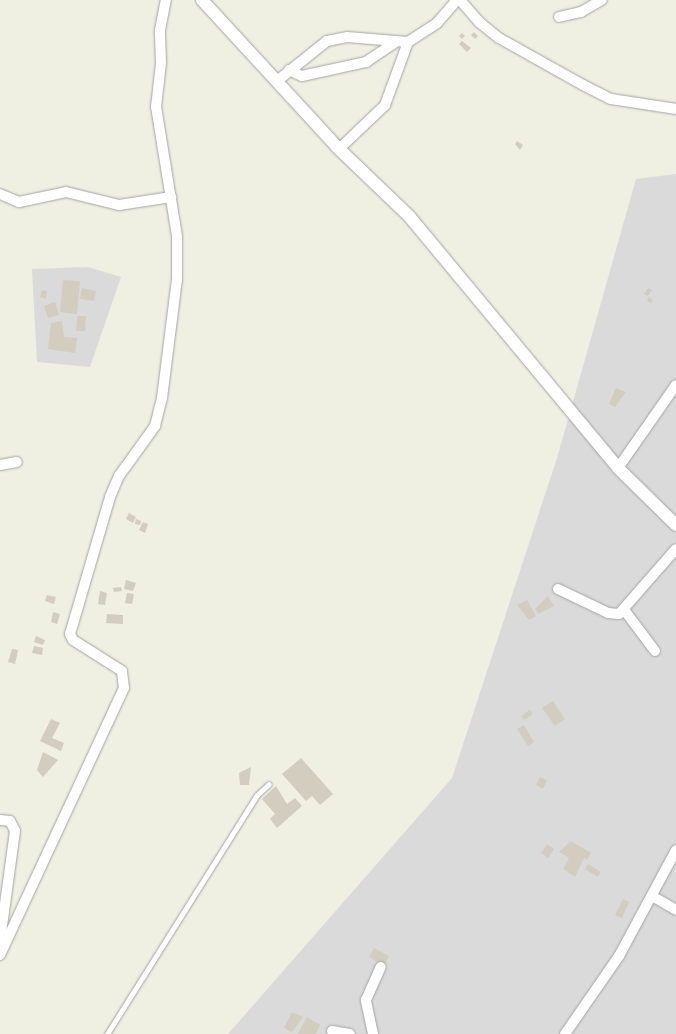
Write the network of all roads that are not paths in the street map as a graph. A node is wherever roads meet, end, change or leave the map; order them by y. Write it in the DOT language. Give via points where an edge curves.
graph roads {
  1 [pos="166,0"];
  2 [pos="202,0"];
  3 [pos="457,0"];
  4 [pos="460,0"];
  5 [pos="602,0"];
  6 [pos="559,17"];
  7 [pos="402,41"];
  8 [pos="289,70"];
  9 [pos="278,81"];
  10 [pos="676,109"];
  11 [pos="339,149"];
  12 [pos="0,194"];
  13 [pos="171,197"];
  14 [pos="676,385"];
  15 [pos="17,462"];
  16 [pos="0,465"];
  17 [pos="618,468"];
  18 [pos="676,525"];
  19 [pos="676,549"];
  20 [pos="558,589"];
  21 [pos="625,611"];
  22 [pos="655,651"];
  23 [pos="269,784"];
  24 [pos="0,820"];
  25 [pos="676,850"];
  26 [pos="652,896"];
  27 [pos="676,910"];
  28 [pos="0,941"];
  29 [pos="0,955"];
  30 [pos="381,967"];
  31 [pos="332,1031"];
  32 [pos="107,1034"];
  33 [pos="350,1034"];
  34 [pos="373,1034"];
  35 [pos="565,1034"];
  1 -- 13 [label="street" via="160,30 161,64 156,107"];
  2 -- 9 [label="street"];
  3 -- 7 [label="street" via="437,23"];
  4 -- 10 [label="street" via="499,38 583,85 611,99"];
  5 -- 6 [label="street" via="581,12"];
  7 -- 8 [label="street" via="366,62 302,76"];
  7 -- 8 [label="street" via="347,37 327,41"];
  7 -- 11 [label="street" via="384,105"];
  8 -- 9 [label="street"];
  9 -- 11 [label="street"];
  11 -- 17 [label="street" via="408,216"];
  12 -- 13 [label="street" via="19,202 66,192 119,205"];
  13 -- 29 [label="street" via="177,236 177,280 162,398 155,426 142,449 119,476 110,497 70,627 73,640 122,671 124,688"];
  14 -- 17 [label="street"];
  15 -- 16 [label="street"];
  17 -- 18 [label="street"];
  19 -- 21 [label="street"];
  20 -- 21 [label="street" via="608,613"];
  21 -- 22 [label="street"];
  23 -- 32 [label="lane" via="256,795"];
  24 -- 28 [label="street" via="10,821 15,831"];
  25 -- 26 [label="street"];
  26 -- 27 [label="street"];
  26 -- 35 [label="street" via="619,956"];
  30 -- 34 [label="street" via="366,1000"];
  31 -- 33 [label="street"];
}
